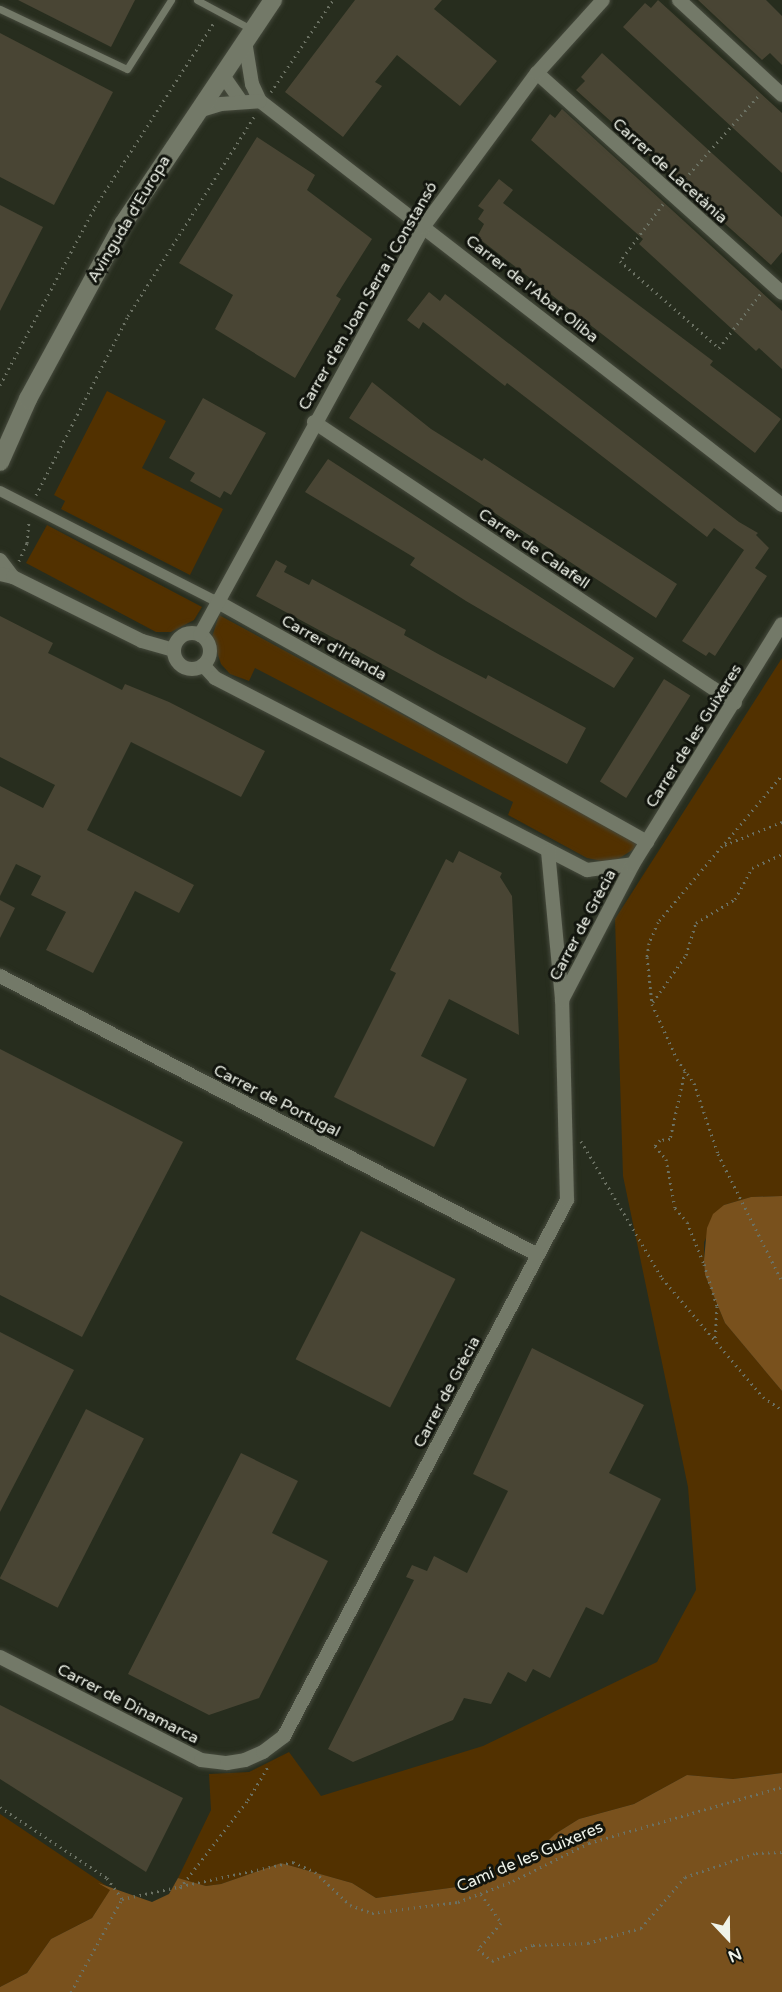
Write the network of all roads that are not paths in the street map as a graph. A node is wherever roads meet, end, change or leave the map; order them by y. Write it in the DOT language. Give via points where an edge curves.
graph roads {
  1 [pos="171,0"];
  2 [pos="197,0"];
  3 [pos="273,0"];
  4 [pos="603,0"];
  5 [pos="679,0"];
  6 [pos="0,9"];
  7 [pos="249,35"];
  8 [pos="537,73"];
  9 [pos="222,74"];
  10 [pos="252,84"];
  11 [pos="782,95"];
  12 [pos="241,101"];
  13 [pos="262,102"];
  14 [pos="198,111"];
  15 [pos="424,226"];
  16 [pos="782,293"];
  17 [pos="314,422"];
  18 [pos="1,455"];
  19 [pos="0,491"];
  20 [pos="782,505"];
  21 [pos="0,560"];
  22 [pos="6,576"];
  23 [pos="216,601"];
  24 [pos="782,624"];
  25 [pos="200,635"];
  26 [pos="174,650"];
  27 [pos="203,665"];
  28 [pos="735,703"];
  29 [pos="647,842"];
  30 [pos="548,851"];
  31 [pos="633,864"];
  32 [pos="0,976"];
  33 [pos="562,1000"];
  34 [pos="538,1255"];
  35 [pos="0,1657"];
  36 [pos="245,1760"];
  1 -- 6 [label="lane" via="127,69"];
  2 -- 7 [label="lane"];
  3 -- 7 [label="street, Avinguda d'Europa"];
  4 -- 8 [label="street, Carrer d'en Joan Serra i Constansó"];
  5 -- 11 [label="street"];
  7 -- 9 [label="street, Avinguda d'Europa"];
  7 -- 10 [label="street, Carrer de l'Abat Oliba"];
  8 -- 15 [label="street, Carrer d'en Joan Serra i Constansó"];
  8 -- 16 [label="street, Carrer de Lacetània"];
  9 -- 10 [label="street"];
  9 -- 12 [label="street"];
  9 -- 14 [label="street, Avinguda d'Europa"];
  10 -- 13 [label="street, Carrer de l'Abat Oliba"];
  12 -- 13 [label="street"];
  12 -- 14 [label="street"];
  13 -- 15 [label="street, Carrer de l'Abat Oliba"];
  14 -- 18 [label="street, Avinguda d'Europa" via="123,224"];
  15 -- 17 [label="street, Carrer d'en Joan Serra i Constansó"];
  15 -- 20 [label="street, Carrer de l'Abat Oliba"];
  17 -- 23 [label="street, Carrer d'en Joan Serra i Constansó"];
  17 -- 28 [label="street, Carrer de Calafell"];
  19 -- 23 [label="street, Carrer d'Irlanda"];
  21 -- 22 [label="street"];
  22 -- 26 [label="street" via="142,641"];
  23 -- 25 [label="street, Carrer d'en Joan Serra i Constansó"];
  23 -- 29 [label="street, Carrer d'Irlanda"];
  24 -- 28 [label="street, Carrer de les Guixeres"];
  25 -- 26 [label="street" via="183,635"];
  25 -- 27 [label="street" via="210,647"];
  26 -- 27 [label="street" via="184,667"];
  27 -- 30 [label="street" via="215,678"];
  28 -- 29 [label="street, Carrer de les Guixeres"];
  29 -- 31 [label="street, Carrer de les Guixeres"];
  30 -- 31 [label="street" via="587,870"];
  30 -- 33 [label="street, Carrer de Grècia"];
  31 -- 33 [label="street, Carrer de Grècia"];
  32 -- 34 [label="street, Carrer de Portugal"];
  33 -- 34 [label="street, Carrer de Grècia" via="567,1200"];
  34 -- 36 [label="street, Carrer de Grècia" via="284,1736"];
  35 -- 36 [label="street, Carrer de Dinamarca" via="201,1760"];
}
